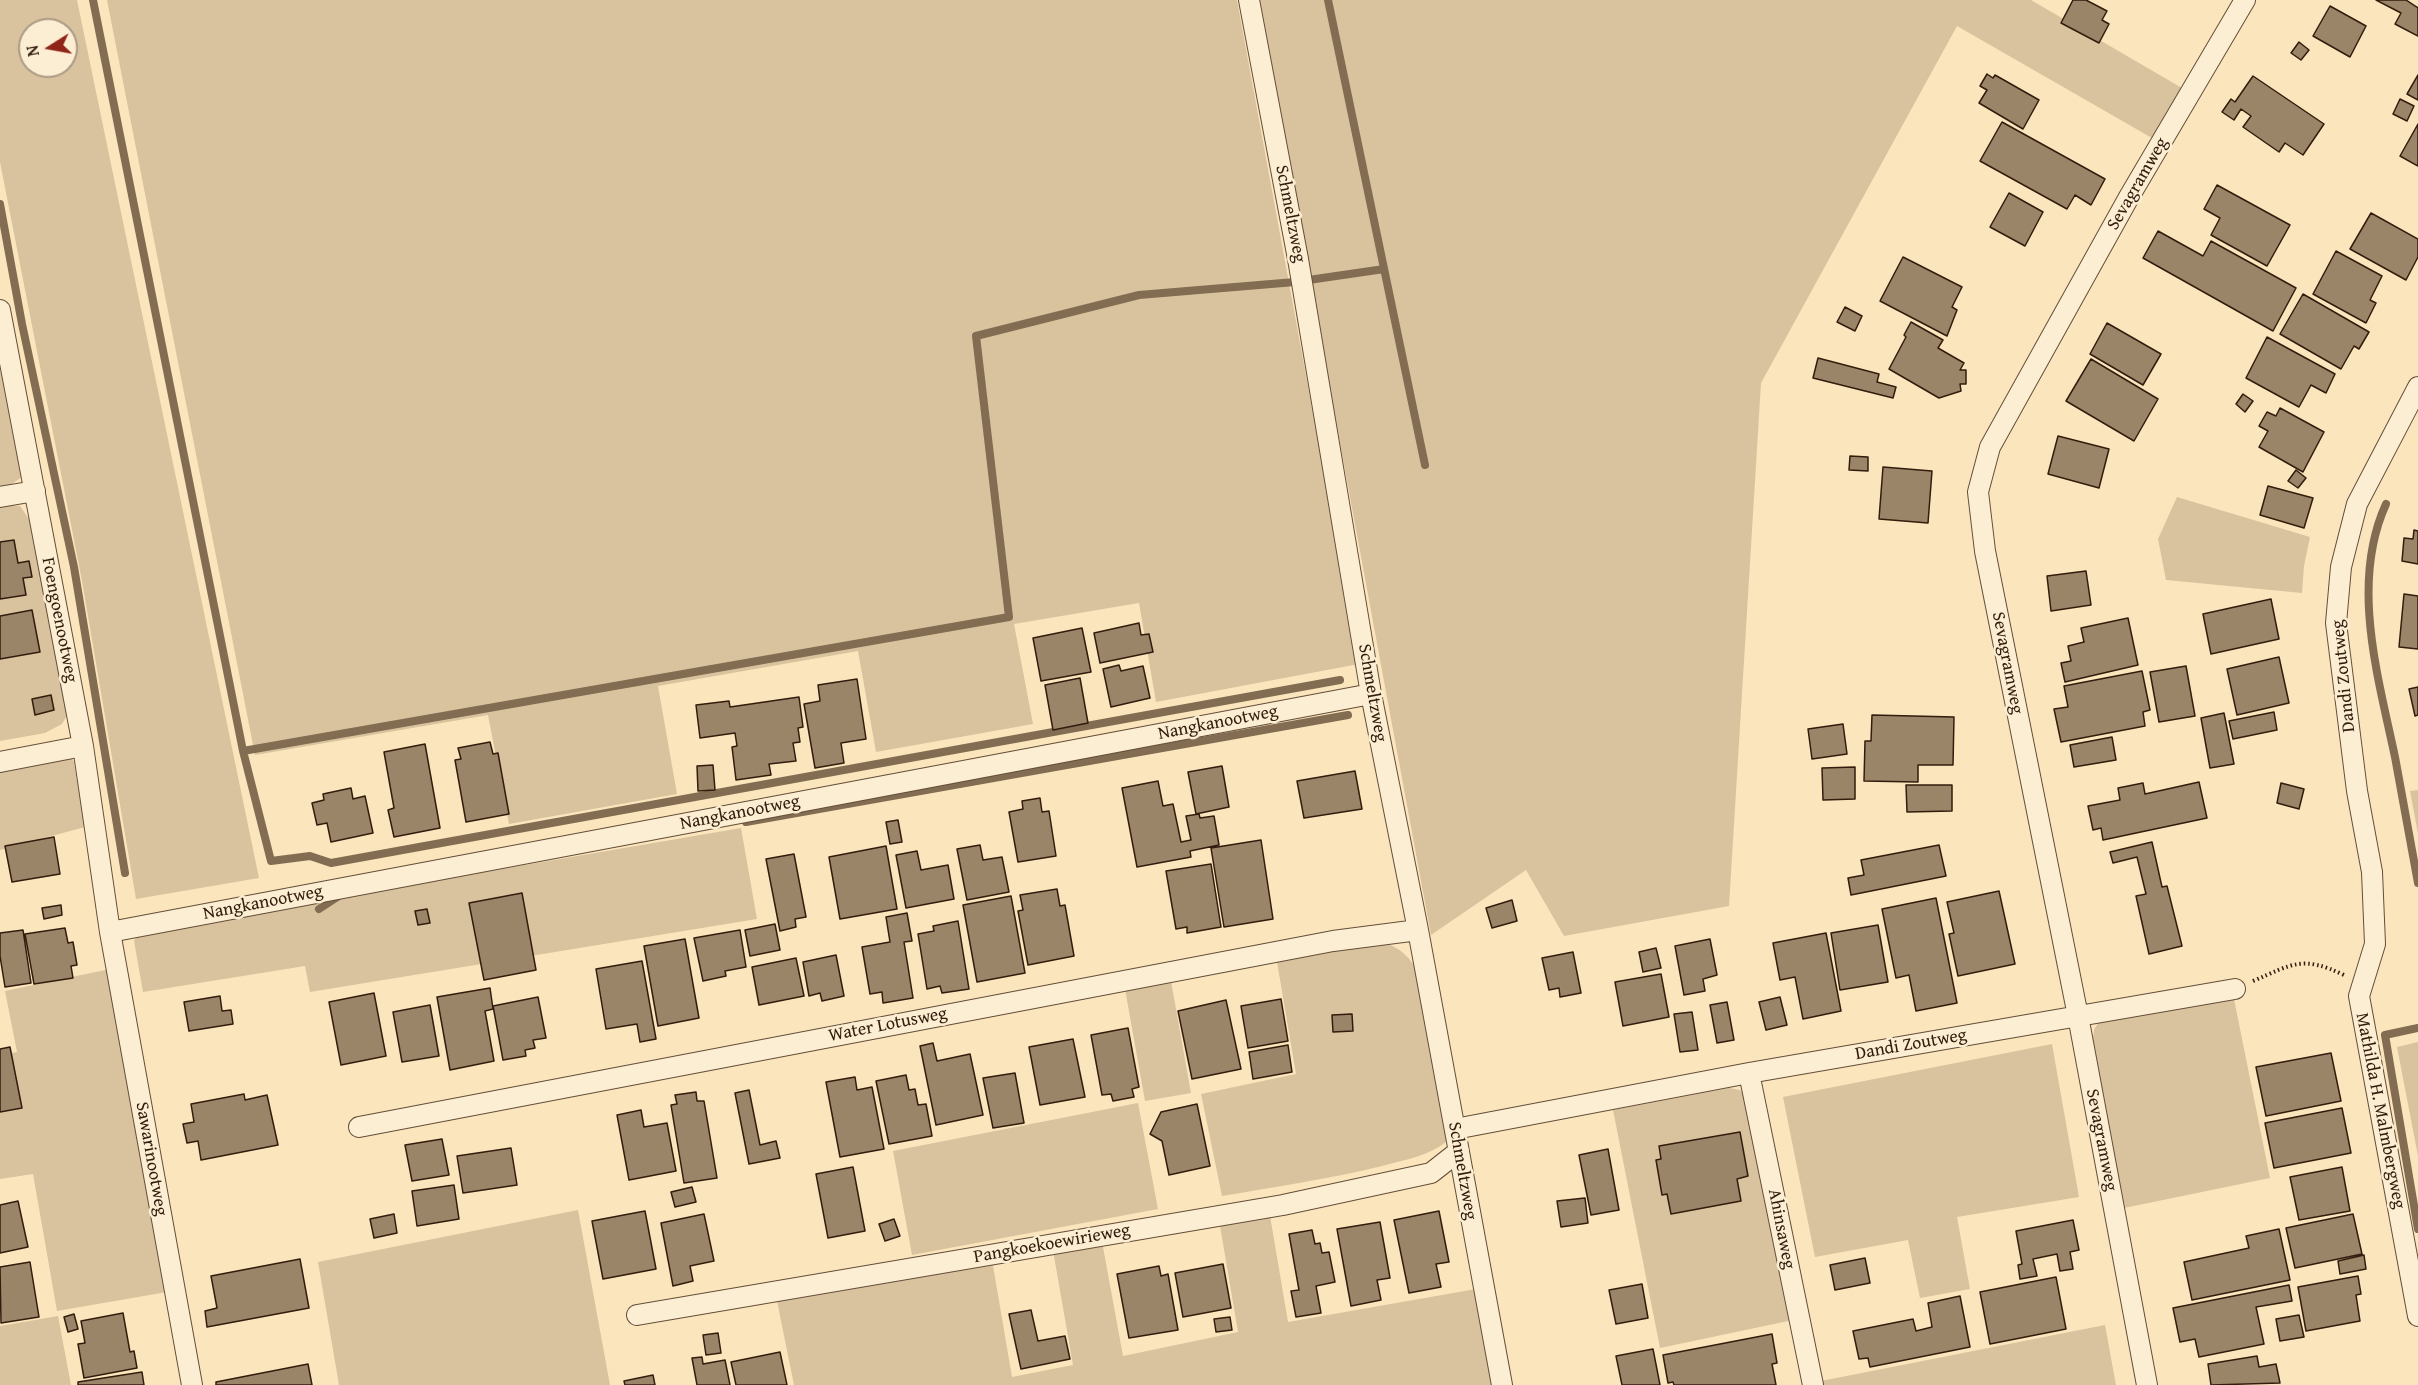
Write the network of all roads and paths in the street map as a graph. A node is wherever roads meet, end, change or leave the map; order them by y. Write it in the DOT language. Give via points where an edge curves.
graph roads {
  1 [pos="1248,0"];
  2 [pos="2245,0"];
  3 [pos="0,310"];
  4 [pos="2418,387"];
  5 [pos="35,490"];
  6 [pos="0,497"];
  7 [pos="1371,694"];
  8 [pos="83,746"];
  9 [pos="0,762"];
  10 [pos="1418,930"];
  11 [pos="110,932"];
  12 [pos="2374,944"];
  13 [pos="2361,983"];
  14 [pos="2235,989"];
  15 [pos="2078,1016"];
  16 [pos="1749,1073"];
  17 [pos="358,1127"];
  18 [pos="1455,1129"];
  19 [pos="1459,1150"];
  20 [pos="637,1315"];
  21 [pos="2418,1316"];
  22 [pos="192,1385"];
  23 [pos="1502,1385"];
  24 [pos="1813,1385"];
  25 [pos="2147,1385"];
  1 -- 7 [label="street, Schmeltzweg" via="1306,300"];
  2 -- 15 [label="street, Sevagramweg" via="2129,197 1990,447 1978,492 1985,551"];
  3 -- 5 [label="street, Foengoenootweg"];
  4 -- 12 [label="street, Dandi Zoutweg" via="2357,504 2341,567 2336,623 2357,791 2372,873"];
  5 -- 6 [label="street"];
  5 -- 8 [label="street, Foengoenootweg"];
  7 -- 10 [label="street, Schmeltzweg"];
  7 -- 11 [label="street, Nangkanootweg"];
  8 -- 9 [label="street"];
  8 -- 11 [label="street, Foengoenootweg"];
  10 -- 17 [label="street, Water Lotusweg" via="1333,941"];
  10 -- 18 [label="street, Schmeltzweg"];
  11 -- 22 [label="street, Sawarinootweg"];
  12 -- 13 [label="street, Mathilda H. Malmbergweg"];
  13 -- 14 [label="path" via="2313,963 2283,968"];
  13 -- 21 [label="street, Mathilda H. Malmbergweg" via="2359,996"];
  14 -- 15 [label="street, Dandi Zoutweg"];
  15 -- 16 [label="street, Dandi Zoutweg"];
  15 -- 25 [label="street, Sevagramweg"];
  16 -- 18 [label="street, Dandi Zoutweg"];
  16 -- 24 [label="street, Ahinsaweg"];
  18 -- 19 [label="street, Schmeltzweg"];
  19 -- 20 [label="street, Pangkoekoewirieweg" via="1431,1173 1283,1204"];
  19 -- 23 [label="street, Schmeltzweg"];
}
